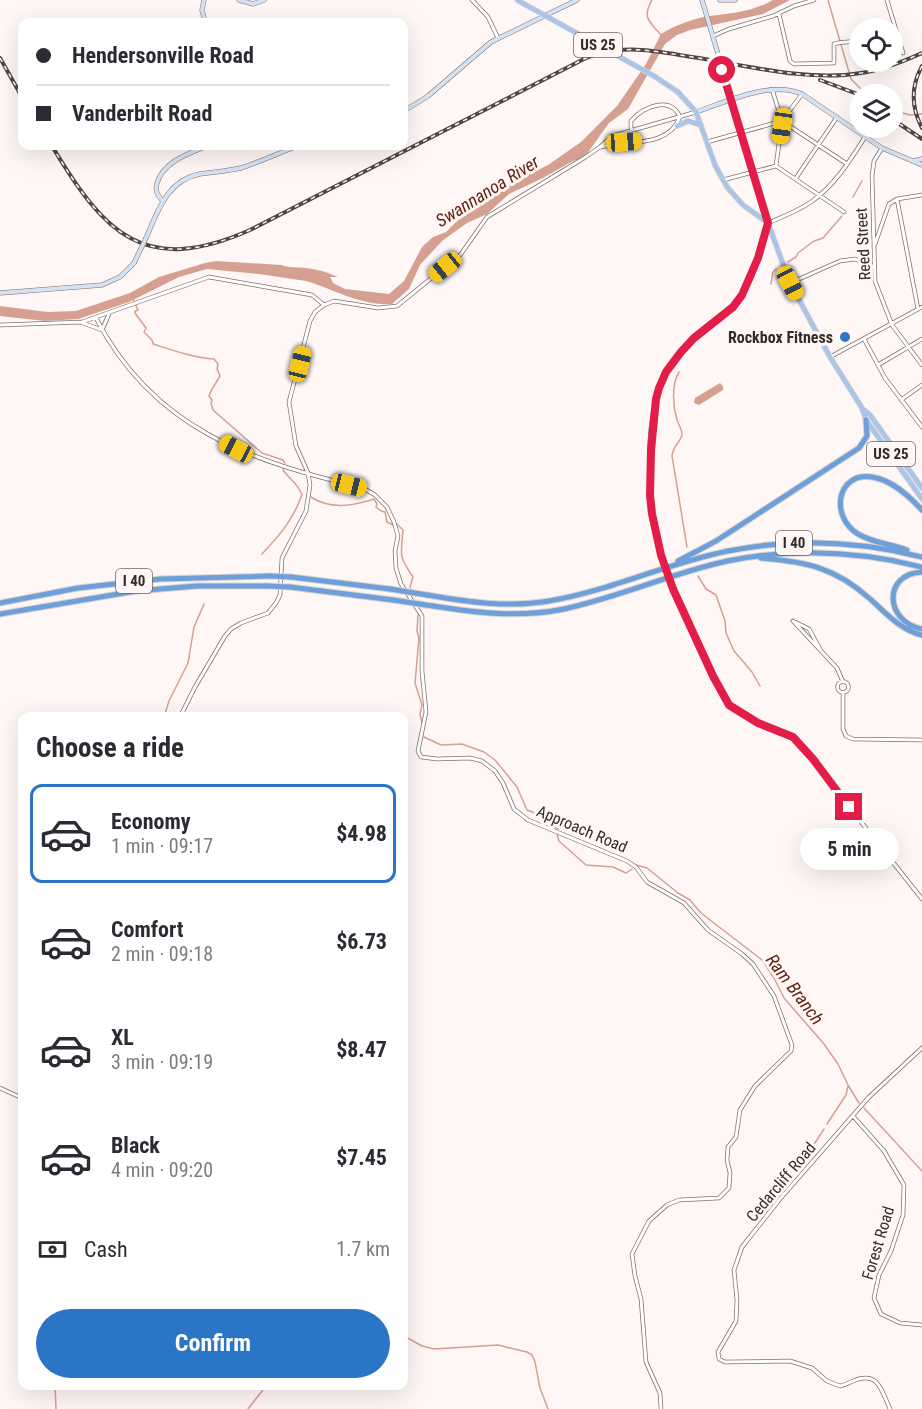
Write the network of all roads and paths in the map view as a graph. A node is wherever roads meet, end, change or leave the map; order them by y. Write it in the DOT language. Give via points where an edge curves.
graph roads {
  1 [pos="204,0"];
  2 [pos="239,0"];
  3 [pos="264,0"];
  4 [pos="472,0"];
  5 [pos="517,0"];
  6 [pos="577,0"];
  7 [pos="702,0"];
  8 [pos="720,0"];
  9 [pos="735,0"];
  10 [pos="814,0"];
  11 [pos="887,0"];
  12 [pos="779,14"];
  13 [pos="204,18"];
  14 [pos="892,18"];
  15 [pos="713,36"];
  16 [pos="498,38"];
  17 [pos="849,42"];
  18 [pos="772,89"];
  19 [pos="802,94"];
  20 [pos="731,100"];
  21 [pos="408,108"];
  22 [pos="696,112"];
  23 [pos="680,117"];
  24 [pos="837,117"];
  25 [pos="782,121"];
  26 [pos="701,125"];
  27 [pos="849,125"];
  28 [pos="677,126"];
  29 [pos="631,131"];
  30 [pos="741,132"];
  31 [pos="865,138"];
  32 [pos="869,138"];
  33 [pos="638,141"];
  34 [pos="707,142"];
  35 [pos="819,145"];
  36 [pos="600,147"];
  37 [pos="882,148"];
  38 [pos="198,150"];
  39 [pos="287,150"];
  40 [pos="922,159"];
  41 [pos="913,162"];
  42 [pos="847,164"];
  43 [pos="922,165"];
  44 [pos="776,166"];
  45 [pos="754,171"];
  46 [pos="796,178"];
  47 [pos="723,181"];
  48 [pos="820,195"];
  49 [pos="922,195"];
  50 [pos="897,199"];
  51 [pos="163,201"];
  52 [pos="844,212"];
  53 [pos="768,223"];
  54 [pos="874,245"];
  55 [pos="874,267"];
  56 [pos="790,283"];
  57 [pos="0,293"];
  58 [pos="324,305"];
  59 [pos="920,308"];
  60 [pos="110,313"];
  61 [pos="96,318"];
  62 [pos="82,322"];
  63 [pos="0,325"];
  64 [pos="891,325"];
  65 [pos="102,330"];
  66 [pos="864,339"];
  67 [pos="922,339"];
  68 [pos="909,347"];
  69 [pos="830,357"];
  70 [pos="878,365"];
  71 [pos="922,365"];
  72 [pos="922,385"];
  73 [pos="901,400"];
  74 [pos="862,408"];
  75 [pos="866,420"];
  76 [pos="922,427"];
  77 [pos="300,457"];
  78 [pos="292,468"];
  79 [pos="308,473"];
  80 [pos="922,488"];
  81 [pos="922,499"];
  82 [pos="922,510"];
  83 [pos="747,557"];
  84 [pos="922,557"];
  85 [pos="668,567"];
  86 [pos="922,570"];
  87 [pos="0,603"];
  88 [pos="0,614"];
  89 [pos="922,629"];
  90 [pos="922,636"];
  91 [pos="821,650"];
  92 [pos="843,682"];
  93 [pos="843,693"];
  94 [pos="182,712"];
  95 [pos="922,740"];
  96 [pos="922,898"];
  97 [pos="922,1048"];
  98 [pos="0,1088"];
  99 [pos="18,1096"];
  100 [pos="853,1116"];
  101 [pos="922,1325"];
  102 [pos="661,1409"];
  103 [pos="890,1409"];
  1 -- 13 [label="main road"];
  2 -- 3 [label="main road" via="253,4"];
  4 -- 16 [label="street" via="488,17"];
  5 -- 22 [label="main road, US 25, bridge" via="654,76 678,92"];
  6 -- 16 [label="main road"];
  7 -- 15 [label="main road"];
  8 -- 9 [label="main road"];
  10 -- 12 [label="street"];
  11 -- 14 [label="street"];
  12 -- 15 [label="street"];
  12 -- 17 [label="street" via="794,64 834,63 834,44"];
  15 -- 20 [label="main road"];
  16 -- 21 [label="main road"];
  18 -- 19 [label="main road"];
  18 -- 20 [label="main road"];
  18 -- 25 [label="street"];
  19 -- 24 [label="main road"];
  19 -- 25 [label="street"];
  20 -- 22 [label="main road"];
  20 -- 30 [label="main road"];
  22 -- 23 [label="street"];
  22 -- 26 [label="main road, US 25"];
  23 -- 28 [label="street"];
  23 -- 29 [label="street"];
  23 -- 29 [label="street" via="670,107 645,108 631,121"];
  24 -- 27 [label="main road"];
  24 -- 35 [label="street"];
  25 -- 30 [label="street"];
  25 -- 35 [label="street"];
  25 -- 44 [label="street"];
  26 -- 28 [label="main road" via="688,121"];
  26 -- 34 [label="main road, US 25"];
  28 -- 33 [label="street" via="664,137"];
  29 -- 33 [label="street"];
  29 -- 36 [label="street" via="614,136"];
  30 -- 34 [label="street"];
  30 -- 45 [label="main road"];
  31 -- 42 [label="street"];
  32 -- 37 [label="main road"];
  33 -- 36 [label="street"];
  34 -- 47 [label="main road, US 25"];
  35 -- 42 [label="street"];
  35 -- 46 [label="street"];
  36 -- 58 [label="street" via="487,217 461,254 397,306 378,308 334,302"];
  37 -- 41 [label="main road"];
  37 -- 54 [label="street, Reed Street" via="874,161 872,176"];
  38 -- 51 [label="main road" via="177,159 165,170 156,189"];
  39 -- 51 [label="main road" via="241,168 190,177 173,187"];
  40 -- 41 [label="main road"];
  41 -- 43 [label="main road"];
  42 -- 48 [label="street"];
  44 -- 45 [label="street"];
  44 -- 46 [label="street"];
  45 -- 47 [label="street"];
  45 -- 53 [label="main road"];
  46 -- 48 [label="street"];
  47 -- 53 [label="main road, US 25" via="743,205"];
  48 -- 52 [label="street"];
  48 -- 53 [label="street"];
  49 -- 50 [label="street"];
  50 -- 54 [label="street" via="889,204"];
  50 -- 59 [label="street"];
  51 -- 57 [label="main road, bridge" via="134,263 120,278 102,285"];
  53 -- 56 [label="main road, US 25"];
  53 -- 96 [label="street, bridge" via="742,295 681,352 659,388 651,436 650,495 661,555 673,589 729,705 758,723 793,737"];
  54 -- 55 [label="street, Reed Street"];
  55 -- 56 [label="street" via="855,259 840,261"];
  55 -- 64 [label="street, Reed Street"];
  56 -- 69 [label="main road, US 25"];
  58 -- 60 [label="street" via="312,295 209,277"];
  58 -- 77 [label="street" via="310,321 290,392 290,416"];
  59 -- 64 [label="street"];
  60 -- 61 [label="street"];
  60 -- 65 [label="street"];
  61 -- 62 [label="street"];
  61 -- 65 [label="street"];
  62 -- 63 [label="street"];
  62 -- 65 [label="street"];
  64 -- 66 [label="street"];
  64 -- 68 [label="street, Reed Street"];
  65 -- 78 [label="street" via="141,383 179,416 236,449"];
  66 -- 69 [label="street"];
  66 -- 70 [label="street"];
  67 -- 68 [label="street"];
  68 -- 70 [label="street"];
  68 -- 71 [label="street, Reed Street"];
  69 -- 74 [label="main road, US 25"];
  70 -- 73 [label="street"];
  72 -- 73 [label="street"];
  73 -- 76 [label="street"];
  74 -- 75 [label="main road, US 25"];
  74 -- 80 [label="main road, US 25"];
  75 -- 81 [label="main road, US 25"];
  75 -- 85 [label="highway" via="867,436 859,448 716,541"];
  77 -- 78 [label="street"];
  77 -- 79 [label="street"];
  78 -- 79 [label="street"];
  79 -- 94 [label="street" via="306,510 282,558 276,603 268,614 241,623 225,636"];
  79 -- 102 [label="street, Approach Road" via="363,488 387,507 394,522 398,576 422,615 426,712 418,751 421,757 482,761 495,771 514,809 528,820 636,867 647,882 684,903 708,930 753,964 774,996 791,1051 755,1086 740,1110 736,1137 728,1147 729,1188 719,1198 679,1200 662,1209 649,1221 632,1254 641,1299 646,1362 660,1393"];
  82 -- 84 [label="highway" via="892,485 870,477 852,482 840,503 845,523 857,533"];
  83 -- 86 [label="highway, I 40" via="838,553"];
  83 -- 88 [label="highway, I 40, bridge" via="696,568 597,600 529,614 494,614 290,587 197,586 136,591"];
  83 -- 90 [label="highway" via="794,560 833,573 902,626"];
  84 -- 85 [label="highway, I 40" via="853,544 800,543 729,550"];
  85 -- 87 [label="highway, I 40, bridge" via="582,594 538,603 494,604 270,576 160,579 78,588"];
  86 -- 89 [label="highway" via="903,578 893,598 899,617"];
  91 -- 91 [label="street" via="809,629 793,621 813,643"];
  91 -- 92 [label="street"];
  92 -- 93 [label="street" via="838,688"];
  92 -- 93 [label="street" via="849,687"];
  93 -- 95 [label="street" via="843,729 847,737"];
  97 -- 100 [label="street, Cedarcliff Road"];
  98 -- 99 [label="street"];
  100 -- 101 [label="street, Forest Road" via="884,1151 904,1185 903,1215 874,1298 880,1314 900,1323"];
  100 -- 103 [label="street, Cedarcliff Road" via="742,1247 734,1270 736,1321 718,1352 719,1359 725,1362 790,1361 812,1368 840,1386 872,1379 880,1385"];
}
